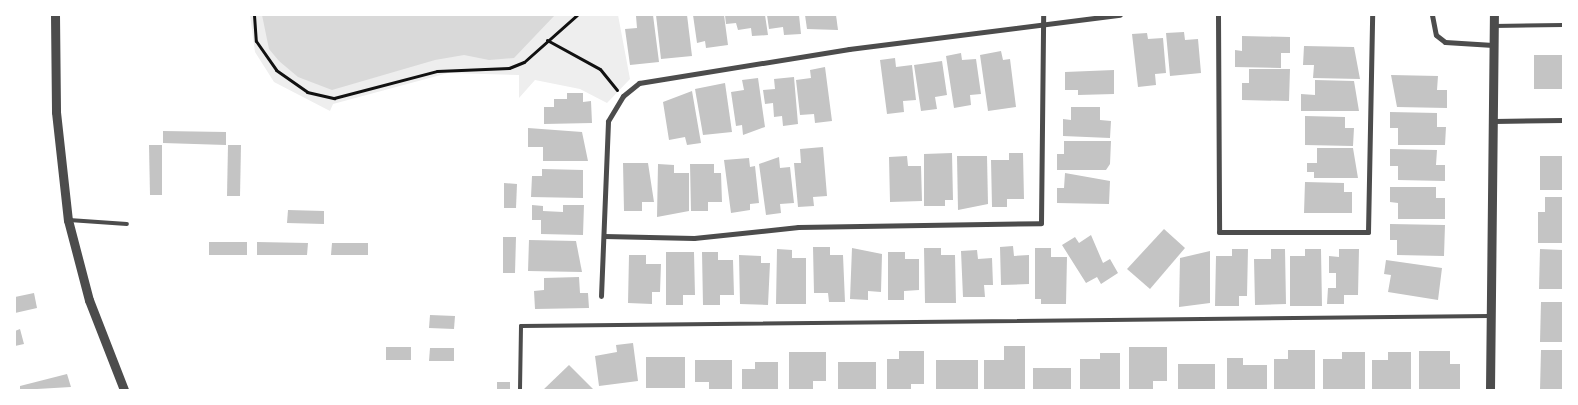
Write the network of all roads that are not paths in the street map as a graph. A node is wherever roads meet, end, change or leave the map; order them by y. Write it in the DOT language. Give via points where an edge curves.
graph roads {
  1 [pos="55,15"];
  2 [pos="1043,15"];
  3 [pos="1120,15"];
  4 [pos="1218,15"];
  5 [pos="1372,15"];
  6 [pos="1432,15"];
  7 [pos="1494,15"];
  8 [pos="1043,23"];
  9 [pos="1563,25"];
  10 [pos="1493,26"];
  11 [pos="1493,45"];
  12 [pos="1563,120"];
  13 [pos="1494,121"];
  14 [pos="68,220"];
  15 [pos="126,224"];
  16 [pos="604,236"];
  17 [pos="601,296"];
  18 [pos="1491,316"];
  19 [pos="124,390"];
  20 [pos="520,390"];
  21 [pos="1490,390"];
  1 -- 14 [label="street" via="56,112"];
  2 -- 8 [label="street"];
  3 -- 8 [label="street"];
  4 -- 5 [label="street" via="1219,232 1368,232"];
  6 -- 11 [label="street" via="1436,35 1445,42"];
  7 -- 10 [label="street"];
  8 -- 16 [label="street" via="661,76 639,83 622,96 608,121 604,148"];
  8 -- 16 [label="street" via="1041,223 844,225 694,238"];
  9 -- 10 [label="lane"];
  10 -- 11 [label="street"];
  11 -- 13 [label="street"];
  12 -- 13 [label="street"];
  13 -- 18 [label="street"];
  14 -- 15 [label="lane"];
  14 -- 19 [label="street" via="89,300"];
  16 -- 17 [label="street"];
  18 -- 20 [label="lane" via="521,326"];
  18 -- 21 [label="street"];
}
